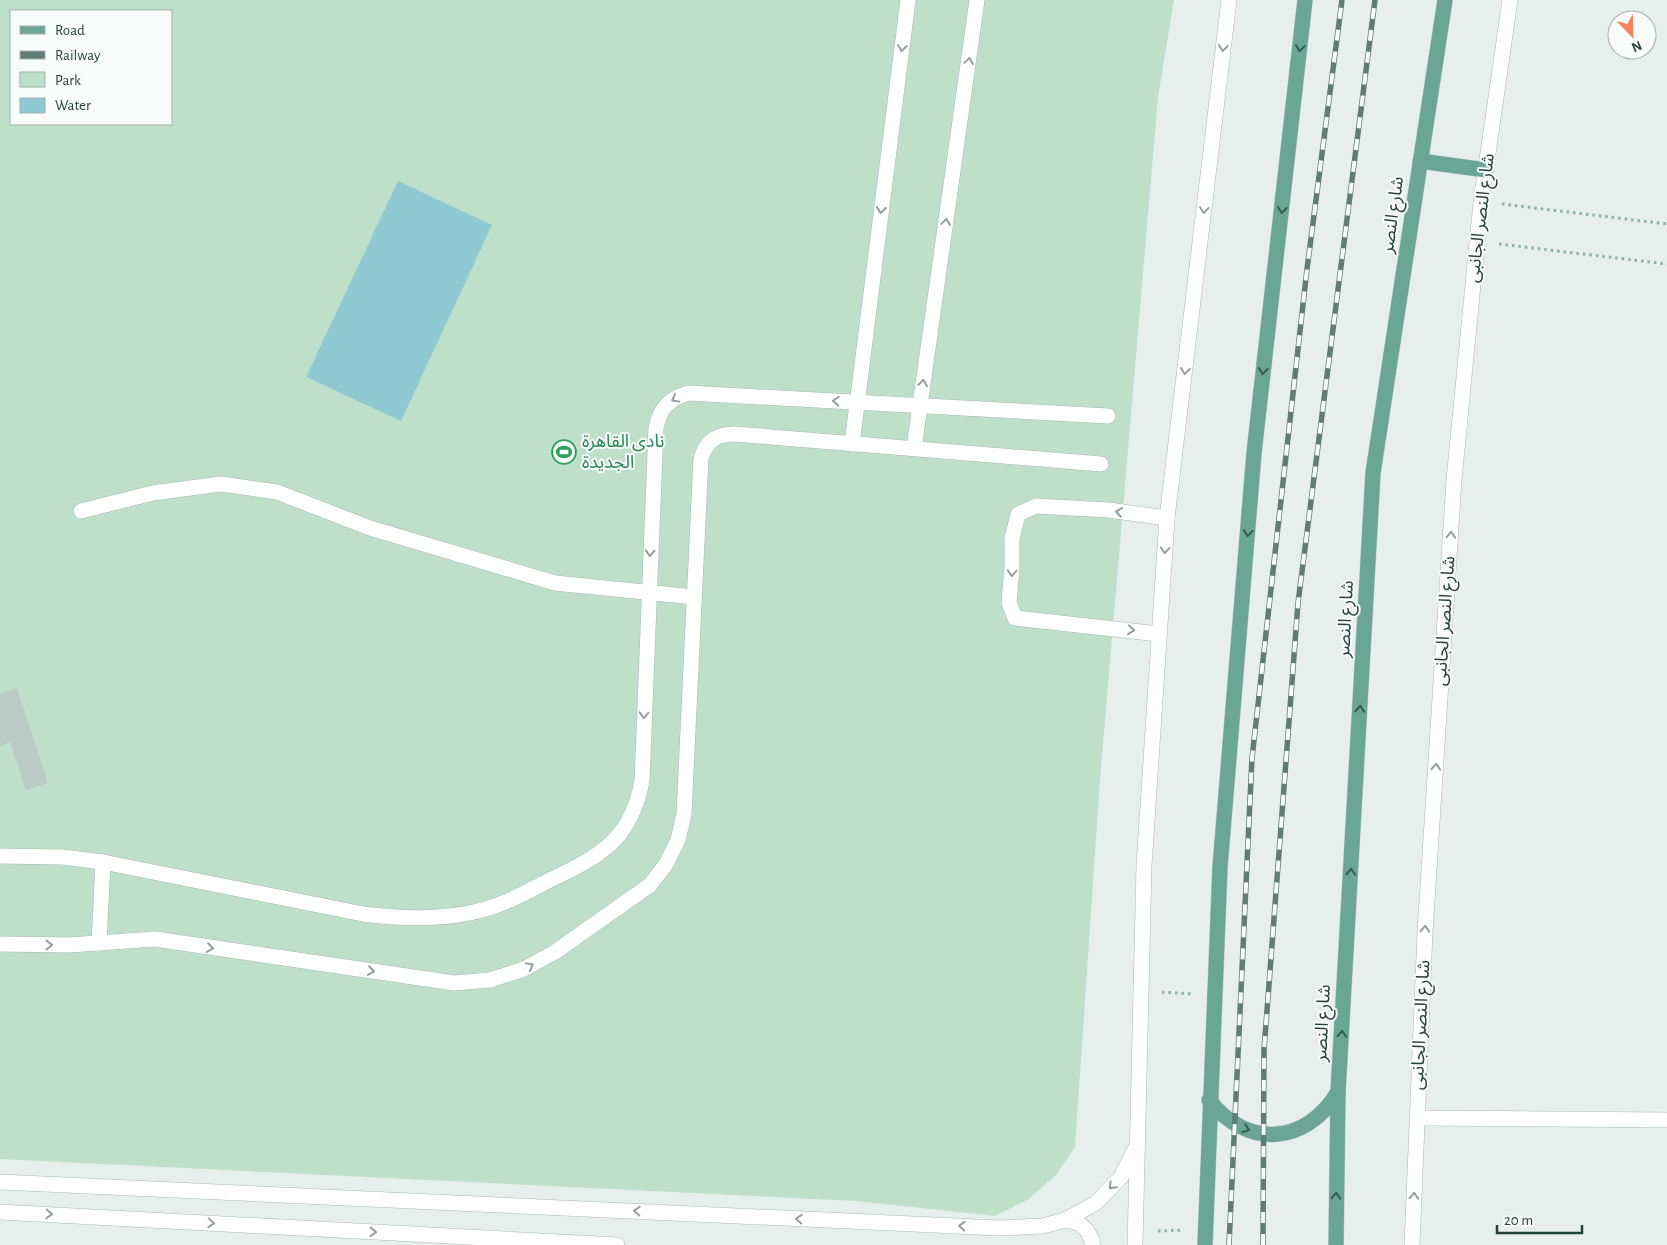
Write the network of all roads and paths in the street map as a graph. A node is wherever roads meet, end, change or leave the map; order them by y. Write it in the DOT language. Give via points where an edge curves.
graph roads {
  1 [pos="908,0"];
  2 [pos="977,0"];
  3 [pos="1229,0"];
  4 [pos="1305,0"];
  5 [pos="1445,0"];
  6 [pos="1510,0"];
  7 [pos="1420,161"];
  8 [pos="1486,170"];
  9 [pos="1481,202"];
  10 [pos="1667,224"];
  11 [pos="1478,241"];
  12 [pos="1667,264"];
  13 [pos="857,402"];
  14 [pos="920,406"];
  15 [pos="1108,416"];
  16 [pos="852,444"];
  17 [pos="914,448"];
  18 [pos="1101,464"];
  19 [pos="81,511"];
  20 [pos="1167,518"];
  21 [pos="648,594"];
  22 [pos="694,597"];
  23 [pos="1159,634"];
  24 [pos="0,856"];
  25 [pos="103,862"];
  26 [pos="98,943"];
  27 [pos="0,944"];
  28 [pos="1141,991"];
  29 [pos="1214,995"];
  30 [pos="1338,1092"];
  31 [pos="1209,1100"];
  32 [pos="1416,1118"];
  33 [pos="1667,1120"];
  34 [pos="1137,1145"];
  35 [pos="0,1182"];
  36 [pos="0,1212"];
  37 [pos="1065,1220"];
  38 [pos="617,1245"];
  39 [pos="1093,1245"];
  40 [pos="1135,1245"];
  41 [pos="1204,1245"];
  42 [pos="1336,1245"];
  43 [pos="1412,1245"];
  1 -- 13 [label="street, one-way"];
  14 -- 2 [label="street, one-way"];
  3 -- 20 [label="street, one-way"];
  4 -- 29 [label="main road, one-way" via="1254,453 1220,867"];
  5 -- 7 [label="main road, شارع النصر"];
  6 -- 8 [label="street, شارع النصر الجانبى"];
  7 -- 8 [label="main road"];
  30 -- 7 [label="main road, شارع النصر, one-way" via="1374,473"];
  8 -- 9 [label="street, شارع النصر الجانبى"];
  9 -- 10 [label="path"];
  9 -- 11 [label="street, شارع النصر الجانبى"];
  11 -- 12 [label="path"];
  32 -- 11 [label="street, شارع النصر الجانبى, one-way" via="1454,480"];
  13 -- 14 [label="street"];
  13 -- 16 [label="street"];
  13 -- 21 [label="street, one-way" via="688,393 665,404 656,428"];
  14 -- 15 [label="street"];
  14 -- 17 [label="street"];
  16 -- 17 [label="street"];
  16 -- 22 [label="street" via="736,434 714,438 705,447 702,458"];
  17 -- 18 [label="street"];
  19 -- 21 [label="street" via="152,493 221,484 277,492 370,528 555,583"];
  20 -- 23 [label="street, one-way"];
  20 -- 23 [label="street, one-way" via="1108,510 1036,506 1018,514 1012,539 1009,603 1015,618"];
  21 -- 22 [label="street"];
  21 -- 25 [label="street, one-way" via="642,781 638,802 616,841 580,866 502,903 433,918 398,918 363,914"];
  26 -- 22 [label="street, one-way" via="155,939 454,983 490,980 524,970 650,885 678,840 684,814"];
  23 -- 28 [label="street" via="1144,866"];
  24 -- 25 [label="street" via="62,857"];
  25 -- 26 [label="street"];
  27 -- 26 [label="street, one-way"];
  28 -- 29 [label="path"];
  28 -- 34 [label="street"];
  29 -- 31 [label="main road"];
  31 -- 30 [label="main road, one-way" via="1219,1112 1245,1130 1276,1134 1306,1126 1324,1111"];
  42 -- 30 [label="main road, شارع النصر, one-way"];
  31 -- 41 [label="main road"];
  32 -- 33 [label="street"];
  43 -- 32 [label="street, شارع النصر الجانبى, one-way"];
  34 -- 37 [label="street, one-way" via="1121,1177 1096,1203"];
  34 -- 40 [label="street"];
  37 -- 35 [label="street, one-way" via="1043,1226 999,1228"];
  36 -- 38 [label="street, one-way"];
  37 -- 39 [label="street" via="1083,1226"];
}
